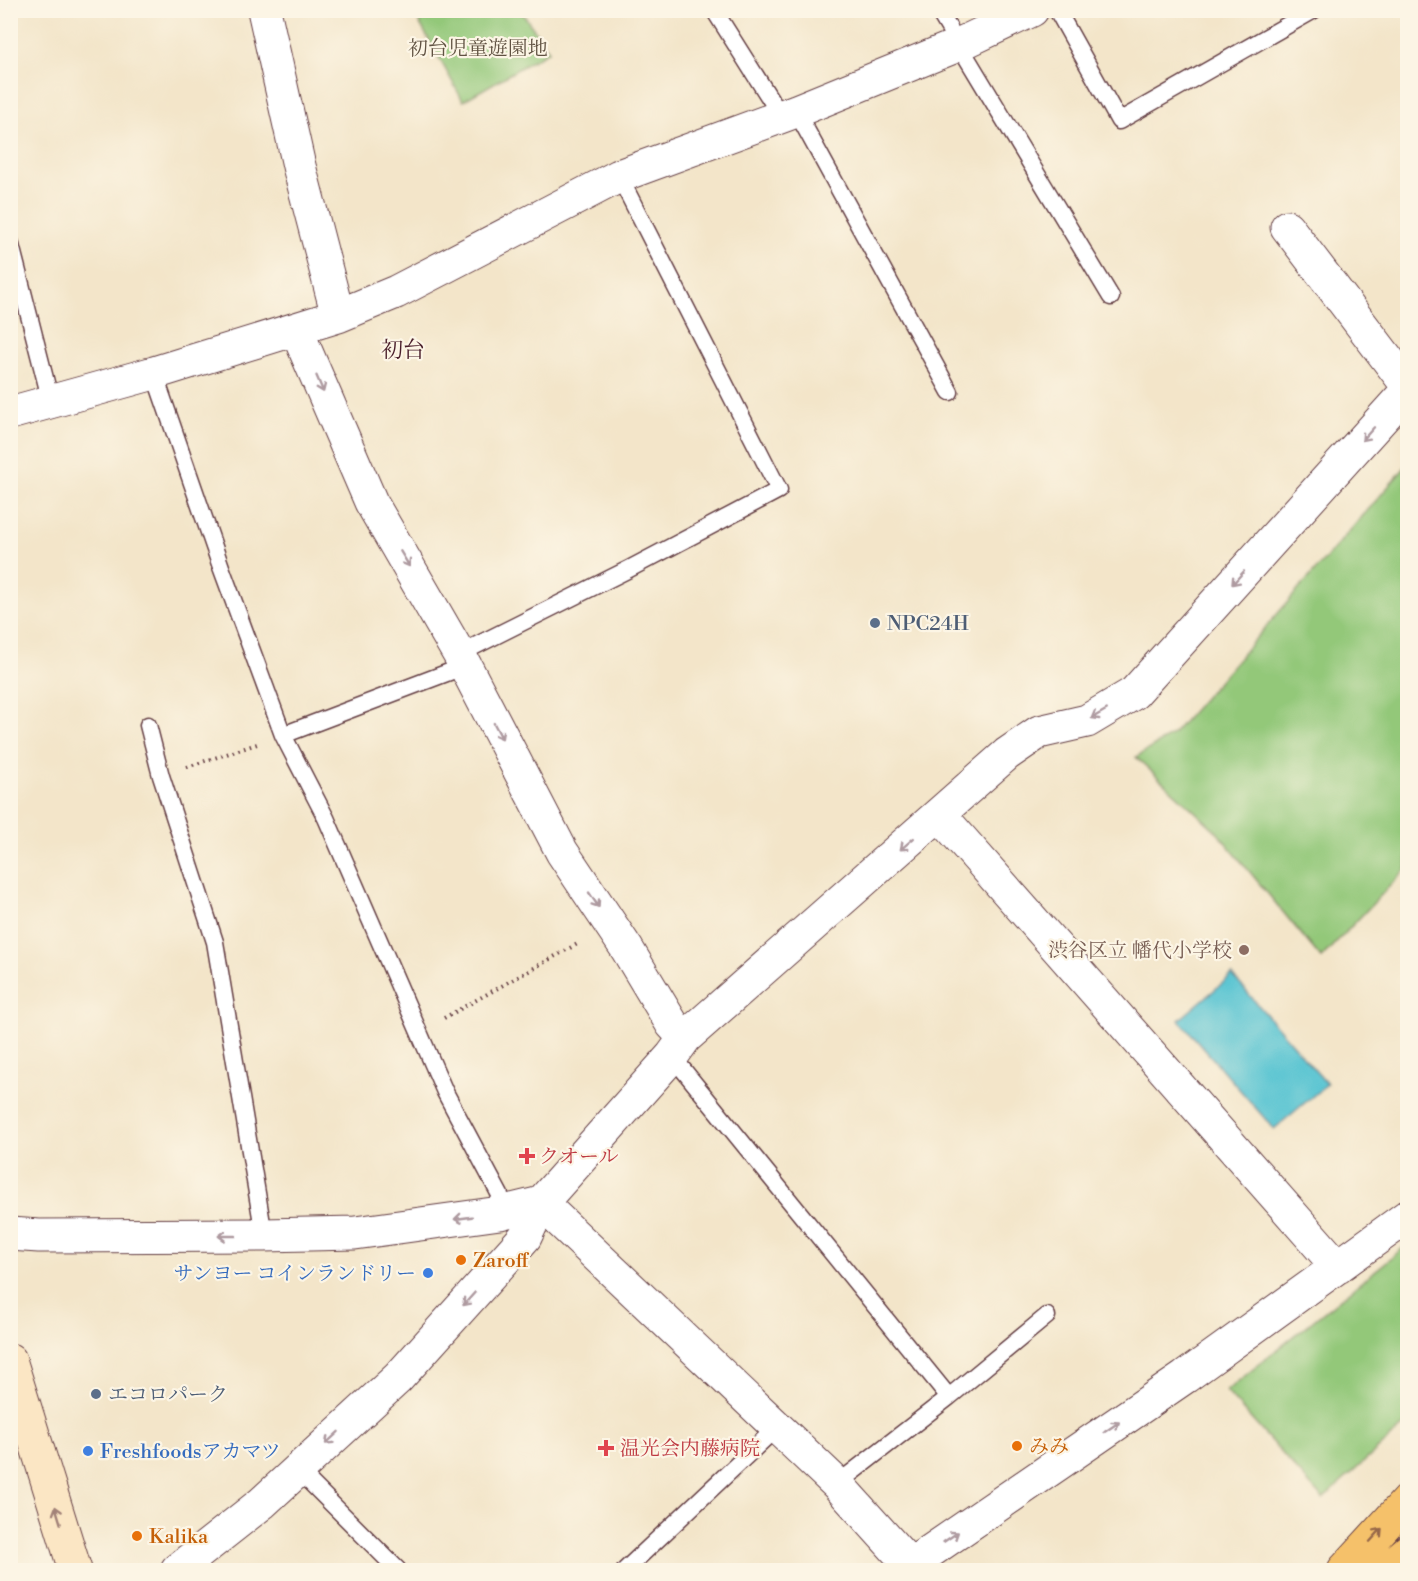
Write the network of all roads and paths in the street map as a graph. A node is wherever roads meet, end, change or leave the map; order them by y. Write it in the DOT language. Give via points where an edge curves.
graph roads {
  1 [pos="264,10"];
  2 [pos="714,10"];
  3 [pos="938,10"];
  4 [pos="1032,10"];
  5 [pos="1057,10"];
  6 [pos="1314,10"];
  7 [pos="958,45"];
  8 [pos="788,114"];
  9 [pos="619,176"];
  10 [pos="1287,227"];
  11 [pos="10,241"];
  12 [pos="1111,297"];
  13 [pos="338,316"];
  14 [pos="297,331"];
  15 [pos="154,374"];
  16 [pos="950,392"];
  17 [pos="1405,396"];
  18 [pos="51,402"];
  19 [pos="10,413"];
  20 [pos="462,660"];
  21 [pos="148,725"];
  22 [pos="283,735"];
  23 [pos="161,776"];
  24 [pos="940,814"];
  25 [pos="610,924"];
  26 [pos="419,1031"];
  27 [pos="679,1047"];
  28 [pos="541,1203"];
  29 [pos="500,1213"];
  30 [pos="1407,1216"];
  31 [pos="10,1234"];
  32 [pos="264,1236"];
  33 [pos="1338,1267"];
  34 [pos="1047,1316"];
  35 [pos="10,1360"];
  36 [pos="949,1397"];
  37 [pos="19,1422"];
  38 [pos="776,1428"];
  39 [pos="298,1470"];
  40 [pos="837,1484"];
  41 [pos="1407,1500"];
  42 [pos="1407,1553"];
  43 [pos="906,1568"];
  44 [pos="75,1570"];
  45 [pos="177,1570"];
  46 [pos="398,1570"];
  47 [pos="625,1570"];
  48 [pos="1344,1570"];
  49 [pos="1386,1570"];
  50 [pos="1394,1570"];
  1 -- 13 [label="street"];
  2 -- 8 [label="lane"];
  3 -- 7 [label="lane"];
  4 -- 7 [label="street"];
  5 -- 6 [label="lane" via="1119,121"];
  7 -- 8 [label="street"];
  7 -- 12 [label="lane"];
  8 -- 9 [label="street"];
  8 -- 16 [label="lane"];
  9 -- 13 [label="street" via="396,292"];
  9 -- 20 [label="lane" via="778,490"];
  10 -- 17 [label="street"];
  11 -- 18 [label="lane"];
  13 -- 14 [label="street"];
  14 -- 15 [label="street"];
  14 -- 20 [label="street, one-way" via="371,502"];
  15 -- 18 [label="street"];
  15 -- 22 [label="lane"];
  17 -- 24 [label="street, one-way" via="1134,693 1087,721 1039,732 1024,740"];
  18 -- 19 [label="street"];
  20 -- 22 [label="lane"];
  20 -- 25 [label="street, one-way" via="562,852"];
  21 -- 23 [label="lane"];
  22 -- 23 [label="path"];
  22 -- 26 [label="lane" via="326,818"];
  23 -- 32 [label="lane" via="215,942"];
  24 -- 27 [label="street, one-way"];
  24 -- 33 [label="street"];
  25 -- 26 [label="path"];
  25 -- 27 [label="street" via="672,1024"];
  26 -- 29 [label="lane" via="445,1092 500,1195"];
  27 -- 28 [label="street"];
  27 -- 36 [label="lane"];
  28 -- 29 [label="street"];
  28 -- 38 [label="street"];
  28 -- 39 [label="street, one-way" via="525,1237 398,1378"];
  29 -- 32 [label="street, one-way" via="356,1233"];
  30 -- 33 [label="street"];
  32 -- 31 [label="street, one-way"];
  43 -- 33 [label="street, one-way"];
  34 -- 36 [label="lane"];
  35 -- 37 [label="street"];
  36 -- 40 [label="lane"];
  44 -- 37 [label="street, one-way"];
  38 -- 40 [label="street"];
  38 -- 47 [label="lane"];
  39 -- 45 [label="street"];
  39 -- 46 [label="lane"];
  40 -- 43 [label="street"];
  48 -- 41 [label="highway, one-way"];
  42 -- 49 [label="highway"];
  42 -- 50 [label="highway"];
}
